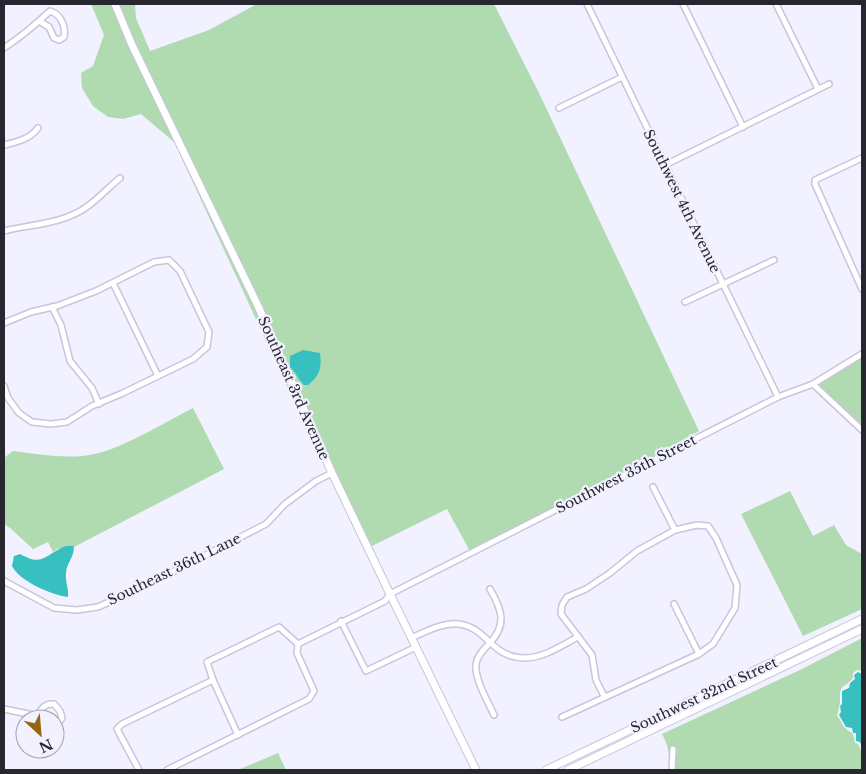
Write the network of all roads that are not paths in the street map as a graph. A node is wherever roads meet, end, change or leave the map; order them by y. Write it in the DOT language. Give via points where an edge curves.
graph roads {
  1 [pos="115,4"];
  2 [pos="587,4"];
  3 [pos="683,4"];
  4 [pos="776,4"];
  5 [pos="39,21"];
  6 [pos="4,48"];
  7 [pos="622,77"];
  8 [pos="829,84"];
  9 [pos="818,89"];
  10 [pos="559,108"];
  11 [pos="743,127"];
  12 [pos="38,128"];
  13 [pos="4,145"];
  14 [pos="862,158"];
  15 [pos="665,166"];
  16 [pos="120,178"];
  17 [pos="4,231"];
  18 [pos="774,260"];
  19 [pos="113,283"];
  20 [pos="722,285"];
  21 [pos="862,289"];
  22 [pos="685,302"];
  23 [pos="52,307"];
  24 [pos="4,323"];
  25 [pos="862,354"];
  26 [pos="158,376"];
  27 [pos="813,384"];
  28 [pos="4,386"];
  29 [pos="778,397"];
  30 [pos="99,404"];
  31 [pos="862,430"];
  32 [pos="332,473"];
  33 [pos="653,487"];
  34 [pos="675,530"];
  35 [pos="4,581"];
  36 [pos="490,589"];
  37 [pos="390,594"];
  38 [pos="674,604"];
  39 [pos="862,619"];
  40 [pos="341,621"];
  41 [pos="862,629"];
  42 [pos="578,637"];
  43 [pos="411,638"];
  44 [pos="490,643"];
  45 [pos="298,644"];
  46 [pos="416,648"];
  47 [pos="699,654"];
  48 [pos="212,680"];
  49 [pos="604,696"];
  50 [pos="43,709"];
  51 [pos="58,709"];
  52 [pos="494,715"];
  53 [pos="562,717"];
  54 [pos="238,735"];
  55 [pos="673,750"];
  56 [pos="139,770"];
  57 [pos="166,770"];
  58 [pos="476,770"];
  59 [pos="546,770"];
  60 [pos="568,770"];
  61 [pos="672,770"];
  1 -- 32 [label="main road, Southeast 3rd Avenue" via="258,306"];
  2 -- 7 [label="street, Southwest 4th Avenue"];
  3 -- 11 [label="street"];
  4 -- 9 [label="street"];
  5 -- 5 [label="street" via="50,11 55,12 64,25 64,37 54,38 48,27"];
  5 -- 6 [label="street"];
  7 -- 10 [label="street"];
  7 -- 15 [label="street, Southwest 4th Avenue"];
  8 -- 9 [label="street"];
  9 -- 11 [label="street"];
  11 -- 15 [label="street"];
  12 -- 13 [label="street" via="26,138"];
  14 -- 21 [label="street" via="815,180"];
  15 -- 20 [label="street, Southwest 4th Avenue"];
  16 -- 17 [label="street" via="88,207 76,213 48,223"];
  18 -- 20 [label="street"];
  19 -- 23 [label="street"];
  19 -- 26 [label="street"];
  19 -- 26 [label="street" via="163,260 169,260 180,271 209,332 207,347 193,359"];
  20 -- 22 [label="street"];
  20 -- 29 [label="street, Southwest 4th Avenue"];
  23 -- 24 [label="street"];
  23 -- 30 [label="street" via="61,325 70,361 92,388"];
  25 -- 27 [label="street, Southwest 35th Street"];
  26 -- 30 [label="street"];
  27 -- 29 [label="street, Southwest 35th Street"];
  27 -- 31 [label="street"];
  28 -- 30 [label="street" via="18,413 32,422 67,422"];
  29 -- 37 [label="street, Southwest 35th Street"];
  32 -- 35 [label="street, Southeast 36th Lane" via="285,504 266,524 98,607 77,610 54,608"];
  32 -- 37 [label="main road, Southeast 3rd Avenue"];
  33 -- 34 [label="street"];
  34 -- 42 [label="street" via="637,551 586,589 567,596 561,614"];
  34 -- 47 [label="street" via="708,526 737,585 735,608 713,644"];
  36 -- 44 [label="street" via="502,614 500,628"];
  37 -- 40 [label="street, Southwest 35th Street" via="385,601"];
  37 -- 43 [label="main road, Southeast 3rd Avenue"];
  38 -- 47 [label="street"];
  39 -- 59 [label="main road, Southwest 32nd Street"];
  40 -- 45 [label="street, Southwest 35th Street"];
  40 -- 46 [label="street" via="366,671"];
  41 -- 60 [label="main road, Southwest 32nd Street"];
  42 -- 44 [label="street" via="542,655 526,658 511,657"];
  42 -- 49 [label="street" via="592,655 596,680"];
  43 -- 44 [label="street" via="459,624 477,630"];
  43 -- 46 [label="main road, Southeast 3rd Avenue"];
  44 -- 52 [label="street" via="481,651 476,664 478,679"];
  45 -- 48 [label="street" via="279,626 208,663"];
  45 -- 54 [label="street" via="297,653 314,691 309,699"];
  46 -- 58 [label="main road, Southeast 3rd Avenue"];
  47 -- 49 [label="street"];
  48 -- 54 [label="street"];
  48 -- 56 [label="street" via="117,729"];
  49 -- 53 [label="street"];
  50 -- 51 [label="street" via="54,704"];
  54 -- 57 [label="street"];
  55 -- 61 [label="street"];
}
